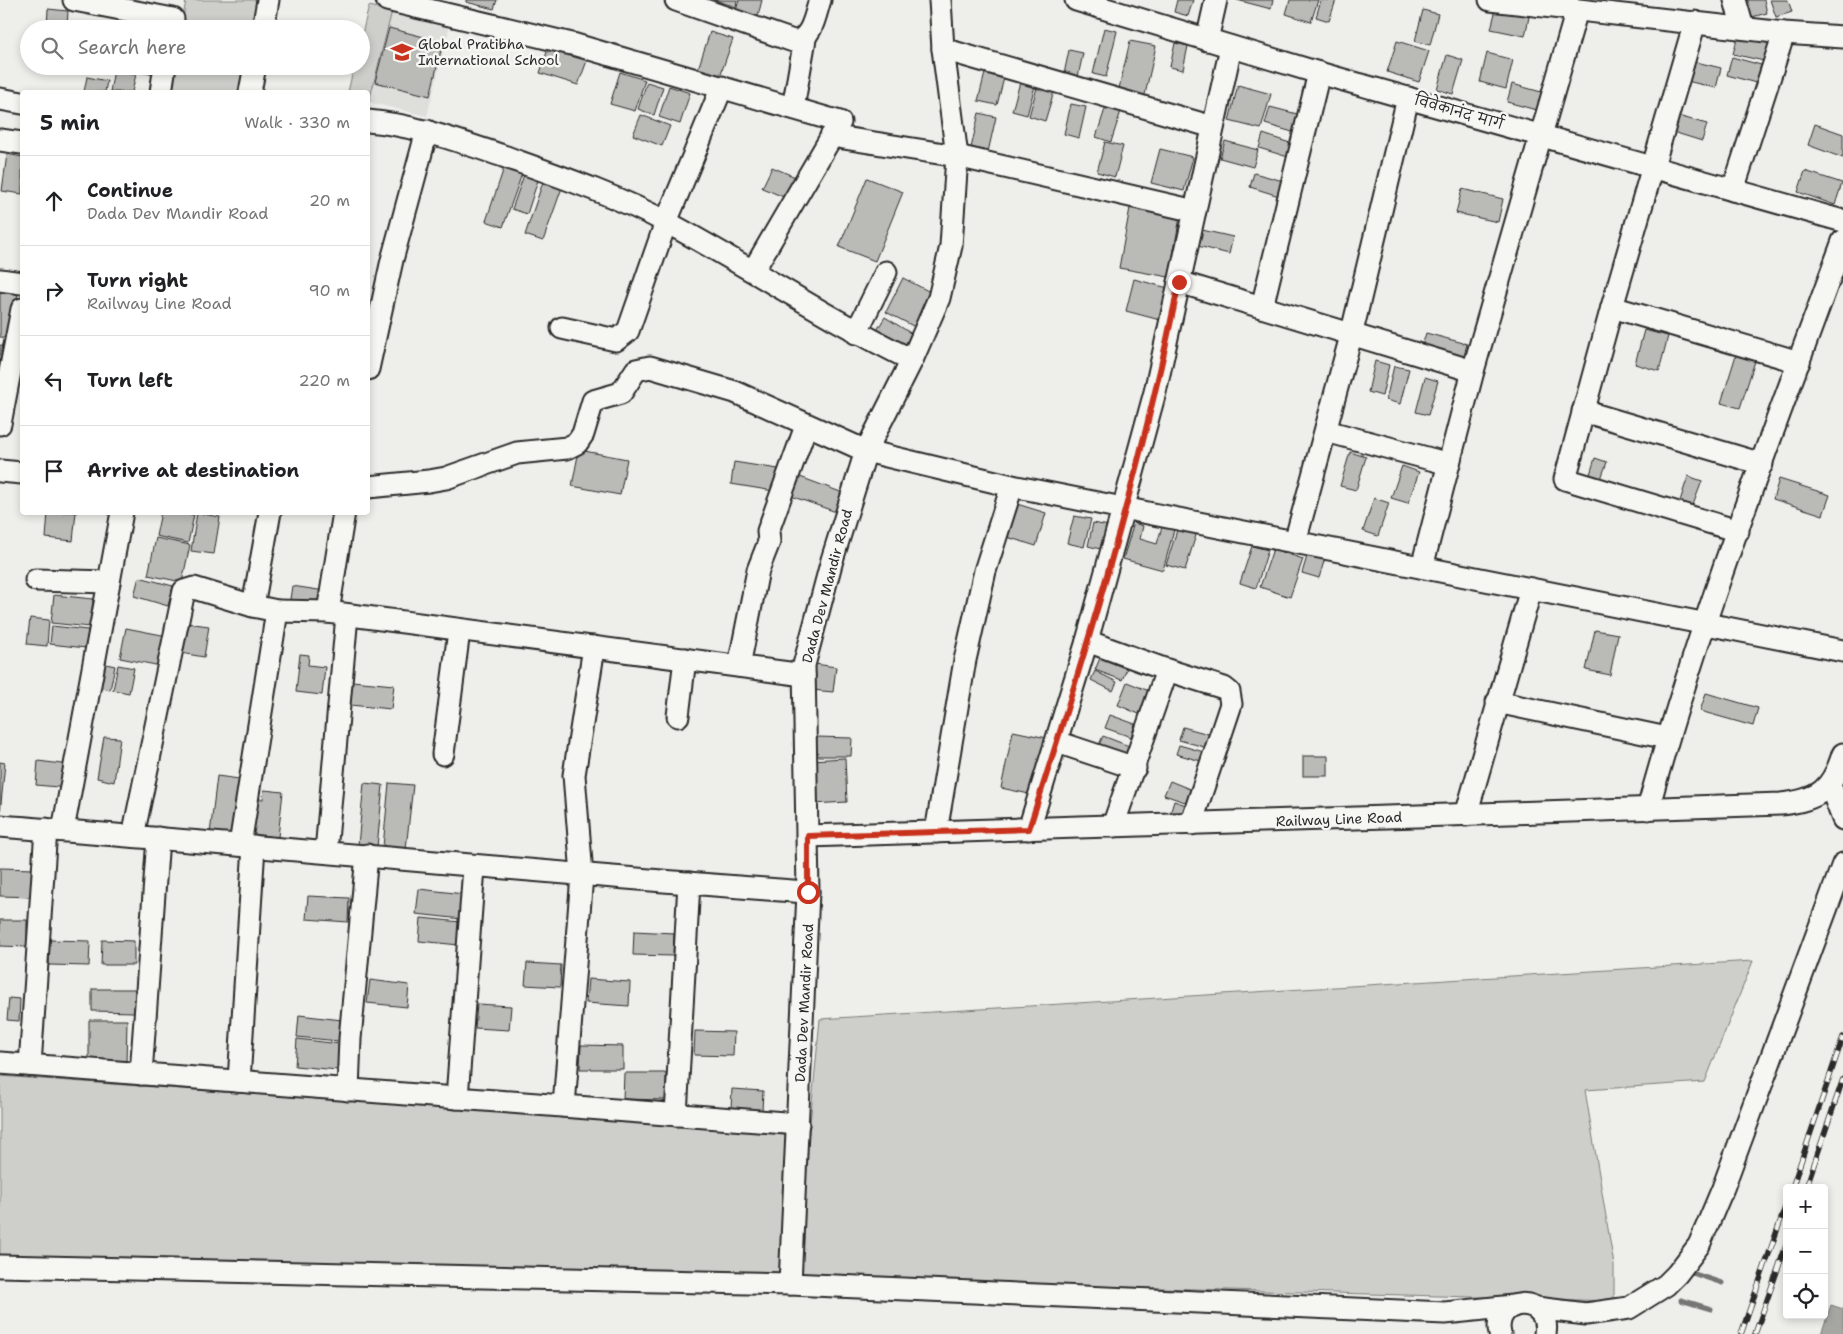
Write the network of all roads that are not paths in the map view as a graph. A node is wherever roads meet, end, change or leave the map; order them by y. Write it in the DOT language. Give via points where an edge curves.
graph roads {
  1 [pos="74,0"];
  2 [pos="268,0"];
  3 [pos="387,0"];
  4 [pos="676,0"];
  5 [pos="820,0"];
  6 [pos="940,0"];
  7 [pos="1078,0"];
  8 [pos="1216,0"];
  9 [pos="1490,0"];
  10 [pos="1735,0"];
  11 [pos="1577,10"];
  12 [pos="174,16"];
  13 [pos="265,20"];
  14 [pos="1695,22"];
  15 [pos="1743,28"];
  16 [pos="1784,34"];
  17 [pos="1843,37"];
  18 [pos="805,39"];
  19 [pos="1207,40"];
  20 [pos="1231,47"];
  21 [pos="943,49"];
  22 [pos="1319,73"];
  23 [pos="164,75"];
  24 [pos="253,75"];
  25 [pos="722,87"];
  26 [pos="161,90"];
  27 [pos="250,90"];
  28 [pos="1408,98"];
  29 [pos="0,99"];
  30 [pos="20,103"];
  31 [pos="793,108"];
  32 [pos="370,121"];
  33 [pos="1213,127"];
  34 [pos="427,131"];
  35 [pos="1540,135"];
  36 [pos="831,136"];
  37 [pos="0,140"];
  38 [pos="20,143"];
  39 [pos="957,156"];
  40 [pos="1652,167"];
  41 [pos="1734,190"];
  42 [pos="1195,211"];
  43 [pos="1843,221"];
  44 [pos="666,222"];
  45 [pos="1843,241"];
  46 [pos="753,271"];
  47 [pos="886,272"];
  48 [pos="0,280"];
  49 [pos="20,282"];
  50 [pos="1179,282"];
  51 [pos="376,295"];
  52 [pos="1262,307"];
  53 [pos="1612,307"];
  54 [pos="20,319"];
  55 [pos="562,328"];
  56 [pos="856,333"];
  57 [pos="1351,336"];
  58 [pos="370,345"];
  59 [pos="912,360"];
  60 [pos="1799,362"];
  61 [pos="1473,372"];
  62 [pos="1583,411"];
  63 [pos="0,424"];
  64 [pos="806,426"];
  65 [pos="1326,431"];
  66 [pos="866,451"];
  67 [pos="1449,464"];
  68 [pos="1762,464"];
  69 [pos="0,472"];
  70 [pos="20,473"];
  71 [pos="1012,486"];
  72 [pos="370,487"];
  73 [pos="1125,509"];
  74 [pos="121,515"];
  75 [pos="269,515"];
  76 [pos="344,515"];
  77 [pos="1738,531"];
  78 [pos="1295,542"];
  79 [pos="1422,567"];
  80 [pos="36,580"];
  81 [pos="110,582"];
  82 [pos="1530,589"];
  83 [pos="252,606"];
  84 [pos="277,611"];
  85 [pos="337,614"];
  86 [pos="1707,624"];
  87 [pos="459,631"];
  88 [pos="1087,641"];
  89 [pos="594,647"];
  90 [pos="1843,651"];
  91 [pos="685,659"];
  92 [pos="739,666"];
  93 [pos="1167,670"];
  94 [pos="804,675"];
  95 [pos="1497,702"];
  96 [pos="678,716"];
  97 [pos="1667,738"];
  98 [pos="1057,742"];
  99 [pos="443,754"];
  100 [pos="1843,754"];
  101 [pos="1135,768"];
  102 [pos="1830,785"];
  103 [pos="1648,809"];
  104 [pos="1466,815"];
  105 [pos="1843,819"];
  106 [pos="1191,824"];
  107 [pos="0,826"];
  108 [pos="1113,826"];
  109 [pos="1029,829"];
  110 [pos="55,830"];
  111 [pos="936,832"];
  112 [pos="133,836"];
  113 [pos="808,836"];
  114 [pos="158,838"];
  115 [pos="247,845"];
  116 [pos="326,852"];
  117 [pos="367,855"];
  118 [pos="1843,864"];
  119 [pos="474,867"];
  120 [pos="582,876"];
  121 [pos="689,884"];
  122 [pos="808,892"];
  123 [pos="0,1063"];
  124 [pos="30,1065"];
  125 [pos="141,1074"];
  126 [pos="239,1081"];
  127 [pos="348,1090"];
  128 [pos="457,1098"];
  129 [pos="564,1106"];
  130 [pos="676,1115"];
  131 [pos="798,1124"];
  132 [pos="0,1266"];
  133 [pos="790,1284"];
  134 [pos="1513,1306"];
  135 [pos="1536,1308"];
  136 [pos="1446,1313"];
  137 [pos="1586,1314"];
  138 [pos="1499,1331"];
  139 [pos="1546,1334"];
  1 -- 12 [label="street"];
  2 -- 13 [label="street"];
  3 -- 25 [label="street" via="576,45"];
  4 -- 18 [label="street" via="784,39 796,42"];
  5 -- 18 [label="street"];
  6 -- 21 [label="street, Dada Dev Mandir Road"];
  7 -- 19 [label="street, विवेकानंद मार्ग"];
  8 -- 19 [label="street"];
  9 -- 11 [label="street"];
  10 -- 15 [label="street"];
  11 -- 14 [label="street"];
  11 -- 35 [label="street"];
  14 -- 15 [label="street"];
  14 -- 40 [label="street"];
  15 -- 16 [label="street"];
  16 -- 17 [label="street"];
  16 -- 41 [label="street"];
  18 -- 31 [label="street"];
  19 -- 20 [label="street, विवेकानंद मार्ग"];
  20 -- 22 [label="street, विवेकानंद मार्ग"];
  20 -- 33 [label="street"];
  21 -- 33 [label="street"];
  21 -- 39 [label="street, Dada Dev Mandir Road"];
  22 -- 28 [label="street, विवेकानंद मार्ग"];
  22 -- 52 [label="street"];
  23 -- 26 [label="street"];
  24 -- 27 [label="street"];
  25 -- 31 [label="street"];
  25 -- 44 [label="street"];
  28 -- 35 [label="street, विवेकानंद मार्ग"];
  28 -- 57 [label="street"];
  29 -- 30 [label="street"];
  31 -- 36 [label="street" via="840,122"];
  32 -- 34 [label="street"];
  33 -- 42 [label="street"];
  34 -- 44 [label="street" via="552,173"];
  34 -- 51 [label="street"];
  35 -- 40 [label="street, विवेकानंद मार्ग"];
  35 -- 61 [label="street"];
  36 -- 39 [label="street"];
  36 -- 46 [label="street"];
  37 -- 38 [label="street"];
  39 -- 42 [label="street"];
  39 -- 59 [label="street, Dada Dev Mandir Road" via="951,246 939,298"];
  40 -- 41 [label="street, विवेकानंद मार्ग"];
  40 -- 53 [label="street"];
  41 -- 43 [label="street, विवेकानंद मार्ग"];
  42 -- 50 [label="street"];
  44 -- 46 [label="street"];
  44 -- 55 [label="street" via="623,337 609,339"];
  45 -- 60 [label="street"];
  46 -- 56 [label="street"];
  47 -- 56 [label="street"];
  48 -- 49 [label="street"];
  50 -- 52 [label="street"];
  50 -- 73 [label="street"];
  51 -- 58 [label="street"];
  52 -- 57 [label="street"];
  53 -- 60 [label="street"];
  53 -- 62 [label="street"];
  54 -- 63 [label="street"];
  56 -- 59 [label="street"];
  57 -- 61 [label="street"];
  57 -- 65 [label="street"];
  59 -- 66 [label="street, Dada Dev Mandir Road"];
  60 -- 68 [label="street"];
  61 -- 67 [label="street"];
  62 -- 68 [label="street"];
  62 -- 77 [label="street" via="1565,479"];
  64 -- 66 [label="street"];
  64 -- 72 [label="street" via="735,392 680,374 642,368 631,374 621,392 593,401 583,434 568,448 517,453 446,478"];
  64 -- 92 [label="street" via="768,531 769,542 758,570"];
  65 -- 67 [label="street"];
  65 -- 78 [label="street"];
  66 -- 71 [label="street"];
  66 -- 94 [label="street, Dada Dev Mandir Road" via="805,657"];
  67 -- 79 [label="street"];
  68 -- 77 [label="street"];
  69 -- 70 [label="street"];
  71 -- 73 [label="street"];
  71 -- 111 [label="street" via="985,571 965,660"];
  73 -- 78 [label="street"];
  73 -- 88 [label="street"];
  74 -- 81 [label="street"];
  75 -- 83 [label="street"];
  76 -- 85 [label="street"];
  77 -- 86 [label="street"];
  78 -- 79 [label="street"];
  79 -- 82 [label="street"];
  80 -- 81 [label="street"];
  81 -- 110 [label="street"];
  82 -- 86 [label="street"];
  82 -- 95 [label="street"];
  83 -- 84 [label="street"];
  83 -- 112 [label="street" via="194,588 184,591"];
  84 -- 85 [label="street"];
  84 -- 115 [label="street"];
  85 -- 87 [label="street"];
  85 -- 116 [label="street"];
  86 -- 90 [label="street"];
  86 -- 97 [label="street"];
  87 -- 89 [label="street"];
  87 -- 99 [label="street"];
  88 -- 93 [label="street"];
  88 -- 98 [label="street"];
  89 -- 91 [label="street"];
  89 -- 120 [label="street" via="574,775"];
  91 -- 92 [label="street"];
  91 -- 96 [label="street"];
  92 -- 94 [label="street"];
  93 -- 101 [label="street"];
  93 -- 106 [label="street" via="1224,688 1231,697"];
  94 -- 113 [label="street, Dada Dev Mandir Road"];
  95 -- 97 [label="street"];
  95 -- 104 [label="street"];
  97 -- 103 [label="street"];
  98 -- 101 [label="street"];
  98 -- 109 [label="street"];
  100 -- 102 [label="street"];
  101 -- 108 [label="street"];
  102 -- 103 [label="street, Railway Line Road" via="1818,796 1796,803"];
  102 -- 105 [label="street"];
  103 -- 104 [label="street, Railway Line Road"];
  104 -- 106 [label="street, Railway Line Road"];
  106 -- 108 [label="street, Railway Line Road"];
  107 -- 110 [label="street"];
  108 -- 109 [label="street, Railway Line Road"];
  109 -- 111 [label="street, Railway Line Road"];
  110 -- 112 [label="street"];
  110 -- 124 [label="street"];
  111 -- 113 [label="street, Railway Line Road"];
  112 -- 114 [label="street"];
  113 -- 122 [label="street, Dada Dev Mandir Road"];
  114 -- 115 [label="street"];
  114 -- 125 [label="street"];
  115 -- 116 [label="street"];
  115 -- 126 [label="street"];
  116 -- 117 [label="street"];
  117 -- 119 [label="street"];
  117 -- 127 [label="street"];
  118 -- 137 [label="street" via="1699,1245 1677,1274 1629,1308"];
  119 -- 120 [label="street"];
  119 -- 128 [label="street"];
  120 -- 121 [label="street"];
  120 -- 129 [label="street"];
  121 -- 122 [label="street"];
  121 -- 130 [label="street"];
  122 -- 131 [label="street, Dada Dev Mandir Road"];
  123 -- 124 [label="street"];
  124 -- 125 [label="street"];
  125 -- 126 [label="street"];
  126 -- 127 [label="street"];
  127 -- 128 [label="street"];
  128 -- 129 [label="street"];
  129 -- 130 [label="street"];
  130 -- 131 [label="street"];
  131 -- 133 [label="street, Dada Dev Mandir Road"];
  132 -- 133 [label="street"];
  133 -- 136 [label="street"];
  134 -- 135 [label="street" via="1520,1304"];
  134 -- 136 [label="street"];
  134 -- 138 [label="street" via="1506,1310"];
  135 -- 137 [label="street"];
  135 -- 139 [label="street" via="1545,1320"];
  136 -- 138 [label="street"];
  137 -- 139 [label="street"];
}
